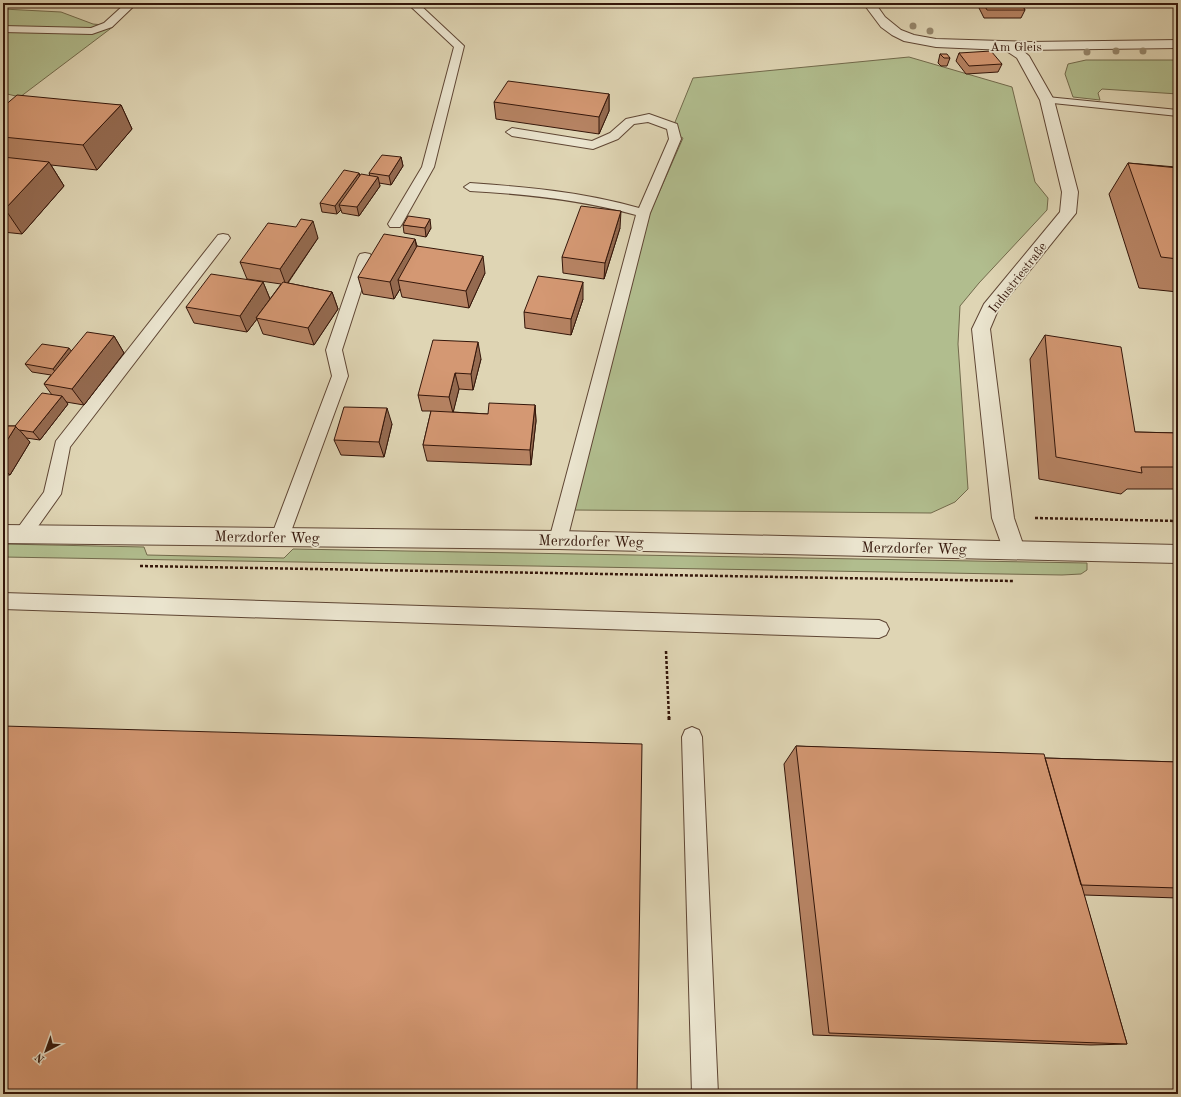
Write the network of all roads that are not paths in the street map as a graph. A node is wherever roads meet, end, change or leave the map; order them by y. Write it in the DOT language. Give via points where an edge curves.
graph roads {
  1 [pos="132,3"];
  2 [pos="412,3"];
  3 [pos="869,3"];
  4 [pos="3,29"];
  5 [pos="1178,44"];
  6 [pos="1010,47"];
  7 [pos="1047,100"];
  8 [pos="1178,113"];
  9 [pos="512,132"];
  10 [pos="470,187"];
  11 [pos="643,213"];
  12 [pos="395,224"];
  13 [pos="223,238"];
  14 [pos="365,257"];
  15 [pos="13,534"];
  16 [pos="280,537"];
  17 [pos="558,540"];
  18 [pos="1014,550"];
  19 [pos="1178,554"];
  20 [pos="3,602"];
  21 [pos="878,629"];
  22 [pos="692,737"];
  23 [pos="705,1094"];
  1 -- 4 [label="lane" via="108,25 92,31"];
  2 -- 12 [label="lane" via="458,46 428,166"];
  3 -- 6 [label="street, Am Gleis" via="876,16 908,38 932,44"];
  5 -- 6 [label="street, Am Gleis"];
  6 -- 7 [label="street, Industriestraße" via="1022,56"];
  7 -- 8 [label="lane"];
  7 -- 18 [label="street, Industriestraße" via="1070,192 1068,213 990,308 980,328 1003,518"];
  9 -- 11 [label="lane" via="593,145 614,136 630,121 649,118 673,126 675,139"];
  10 -- 11 [label="lane" via="532,191 613,204"];
  11 -- 17 [label="lane"];
  13 -- 15 [label="lane" via="62,446 52,494"];
  14 -- 16 [label="lane" via="334,350 340,376"];
  15 -- 16 [label="street, Merzdorfer Weg"];
  16 -- 17 [label="street, Merzdorfer Weg"];
  17 -- 18 [label="street, Merzdorfer Weg"];
  18 -- 19 [label="street, Merzdorfer Weg"];
  20 -- 21 [label="lane"];
  22 -- 23 [label="lane"];
}
